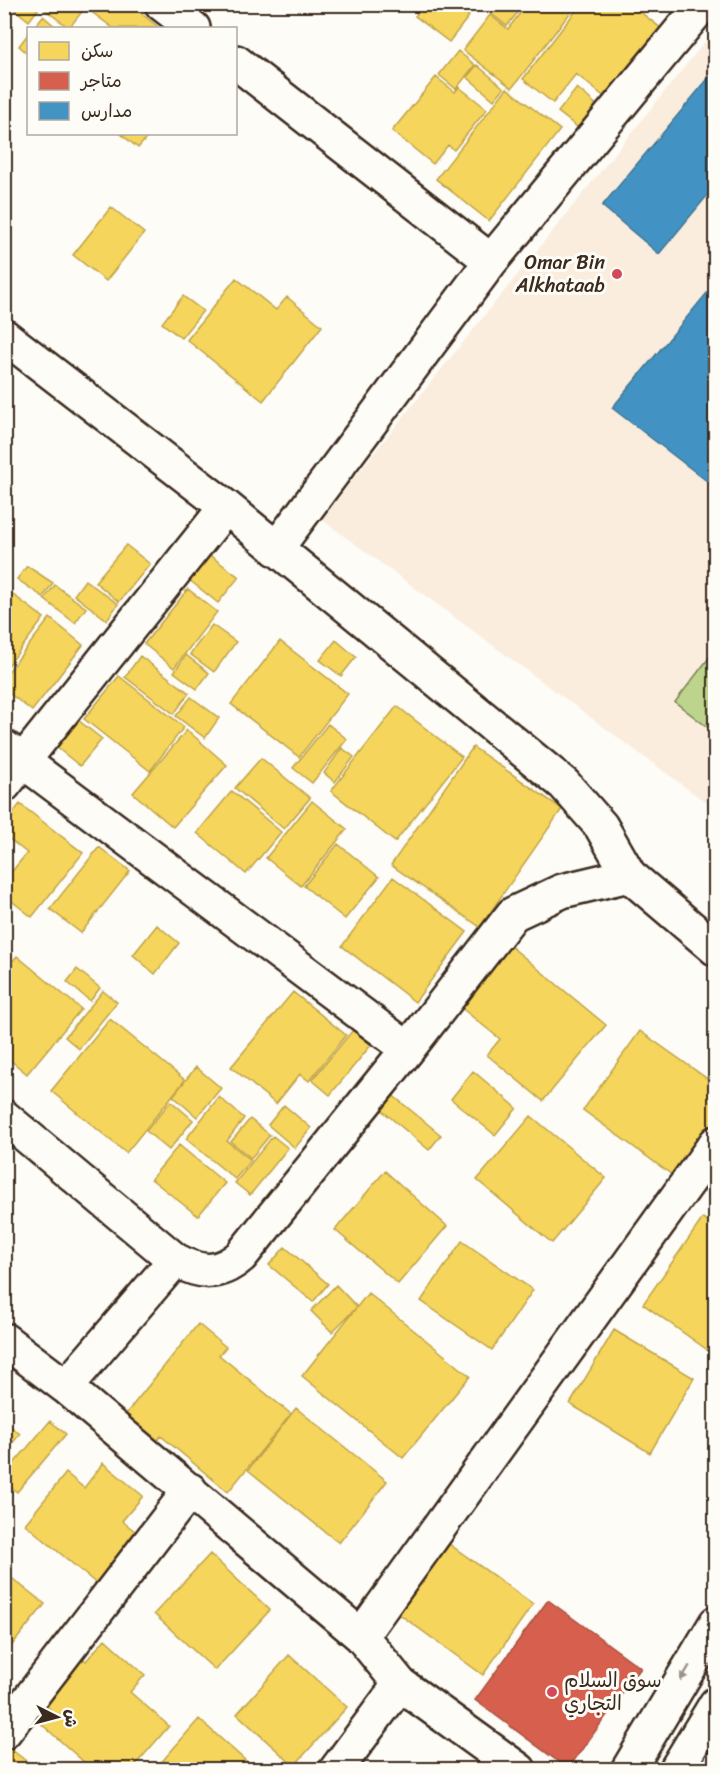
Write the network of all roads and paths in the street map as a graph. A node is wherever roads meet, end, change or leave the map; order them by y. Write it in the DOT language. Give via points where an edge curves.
graph roads {
  1 [pos="162,4"];
  2 [pos="703,4"];
  3 [pos="192,27"];
  4 [pos="237,63"];
  5 [pos="491,261"];
  6 [pos="4,336"];
  7 [pos="226,507"];
  8 [pos="276,549"];
  9 [pos="10,764"];
  10 [pos="629,875"];
  11 [pos="716,949"];
  12 [pos="408,1049"];
  13 [pos="4,1117"];
  14 [pos="716,1143"];
  15 [pos="175,1260"];
  16 [pos="4,1341"];
  17 [pos="66,1387"];
  18 [pos="190,1490"];
  19 [pos="716,1623"];
  20 [pos="361,1635"];
  21 [pos="400,1684"];
  22 [pos="716,1704"];
  23 [pos="4,1732"];
  24 [pos="336,1770"];
  25 [pos="519,1770"];
  26 [pos="628,1770"];
  27 [pos="676,1770"];
  1 -- 3 [label="street"];
  2 -- 5 [label="street"];
  4 -- 5 [label="street"];
  5 -- 8 [label="street"];
  6 -- 7 [label="street"];
  7 -- 8 [label="street"];
  7 -- 9 [label="street"];
  8 -- 10 [label="street" via="564,784 601,826"];
  9 -- 12 [label="street"];
  10 -- 11 [label="street"];
  10 -- 12 [label="street" via="562,891 513,914"];
  12 -- 15 [label="street" via="241,1256 228,1267 207,1271 191,1269"];
  13 -- 15 [label="street"];
  14 -- 20 [label="street"];
  15 -- 17 [label="street"];
  16 -- 17 [label="street"];
  17 -- 18 [label="street"];
  18 -- 20 [label="street"];
  18 -- 23 [label="street"];
  19 -- 26 [label="street, one-way"];
  20 -- 21 [label="street"];
  21 -- 24 [label="street"];
  21 -- 25 [label="street"];
  22 -- 27 [label="street"];
}
